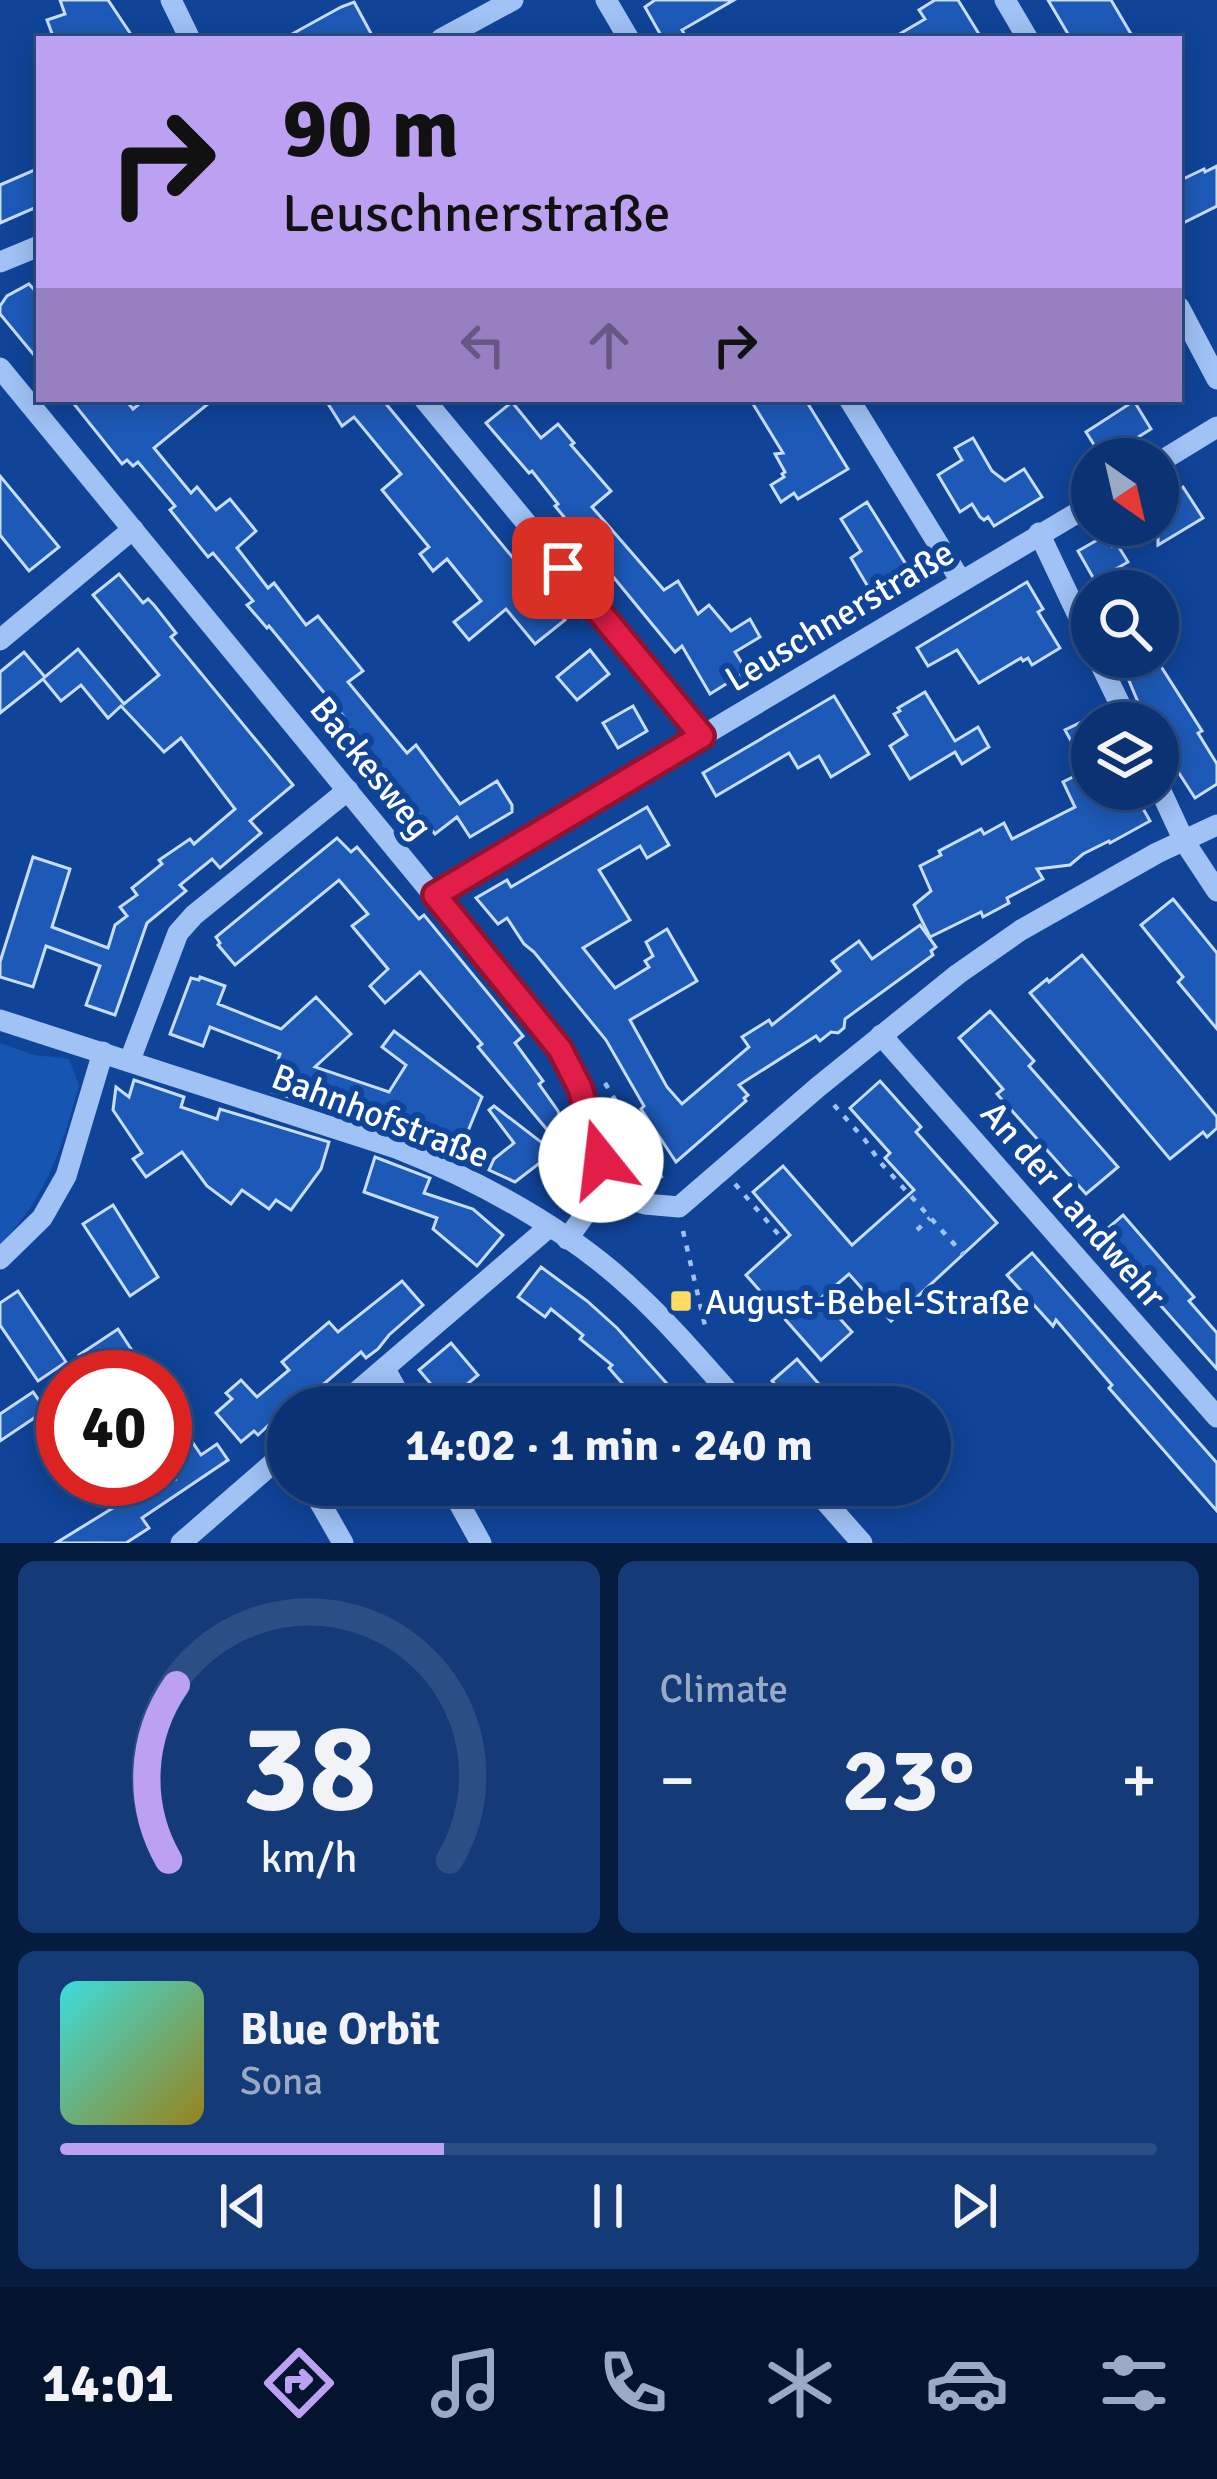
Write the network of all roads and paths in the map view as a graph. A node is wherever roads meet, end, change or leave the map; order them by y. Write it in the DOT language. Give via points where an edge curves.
graph roads {
  1 [pos="171,0"];
  2 [pos="513,0"];
  3 [pos="605,0"];
  4 [pos="1005,0"];
  5 [pos="189,36"];
  6 [pos="447,36"];
  7 [pos="627,36"];
  8 [pos="1026,36"];
  9 [pos="36,247"];
  10 [pos="0,262"];
  11 [pos="1182,313"];
  12 [pos="0,368"];
  13 [pos="1217,379"];
  14 [pos="426,402"];
  15 [pos="852,402"];
  16 [pos="1217,427"];
  17 [pos="1179,451"];
  18 [pos="1071,515"];
  19 [pos="133,529"];
  20 [pos="1039,533"];
  21 [pos="961,581"];
  22 [pos="1071,601"];
  23 [pos="0,640"];
  24 [pos="702,736"];
  25 [pos="348,790"];
  26 [pos="1170,810"];
  27 [pos="1217,826"];
  28 [pos="1184,841"];
  29 [pos="1217,891"];
  30 [pos="435,895"];
  31 [pos="0,1020"];
  32 [pos="881,1035"];
  33 [pos="103,1052"];
  34 [pos="130,1060"];
  35 [pos="596,1067"];
  36 [pos="818,1087"];
  37 [pos="723,1170"];
  38 [pos="598,1190"];
  39 [pos="679,1208"];
  40 [pos="930,1218"];
  41 [pos="917,1230"];
  42 [pos="558,1233"];
  43 [pos="779,1235"];
  44 [pos="964,1255"];
  45 [pos="0,1259"];
  46 [pos="709,1340"];
  47 [pos="385,1369"];
  48 [pos="364,1386"];
  49 [pos="394,1386"];
  50 [pos="723,1386"];
  51 [pos="1217,1417"];
  52 [pos="267,1468"];
  53 [pos="322,1506"];
  54 [pos="461,1506"];
  55 [pos="829,1506"];
  56 [pos="181,1543"];
  57 [pos="344,1543"];
  58 [pos="482,1543"];
  59 [pos="862,1543"];
  1 -- 5 [label="street"];
  2 -- 6 [label="street"];
  3 -- 7 [label="street"];
  4 -- 8 [label="street"];
  9 -- 10 [label="street"];
  11 -- 13 [label="street"];
  12 -- 19 [label="street, Backesweg"];
  14 -- 24 [label="street"];
  15 -- 21 [label="street"];
  16 -- 17 [label="street"];
  18 -- 20 [label="street, Leuschnerstraße"];
  19 -- 23 [label="street"];
  19 -- 25 [label="street, Backesweg"];
  20 -- 21 [label="street, Leuschnerstraße"];
  20 -- 22 [label="street"];
  21 -- 24 [label="street, Leuschnerstraße"];
  24 -- 30 [label="street, Leuschnerstraße"];
  25 -- 30 [label="street, Backesweg"];
  25 -- 34 [label="street" via="178,933"];
  26 -- 28 [label="street"];
  27 -- 28 [label="street"];
  28 -- 29 [label="street"];
  28 -- 32 [label="street" via="1021,930"];
  30 -- 38 [label="street, Backesweg" via="566,1058 597,1142"];
  31 -- 33 [label="street, Bahnhofstraße"];
  32 -- 36 [label="street"];
  32 -- 51 [label="street, An der Landwehr"];
  33 -- 34 [label="street, Bahnhofstraße"];
  33 -- 45 [label="street" via="66,1176 42,1219"];
  34 -- 42 [label="street, Bahnhofstraße" via="443,1166"];
  35 -- 39 [label="path"];
  36 -- 37 [label="street"];
  36 -- 40 [label="path"];
  37 -- 39 [label="street"];
  37 -- 43 [label="path"];
  38 -- 39 [label="street"];
  38 -- 42 [label="street"];
  39 -- 46 [label="path"];
  40 -- 41 [label="path"];
  40 -- 44 [label="path"];
  42 -- 47 [label="street"];
  42 -- 50 [label="street, Bahnhofstraße" via="633,1289"];
  47 -- 48 [label="street"];
  47 -- 49 [label="street"];
  52 -- 56 [label="street"];
  53 -- 57 [label="street"];
  54 -- 58 [label="street"];
  55 -- 59 [label="street"];
}
